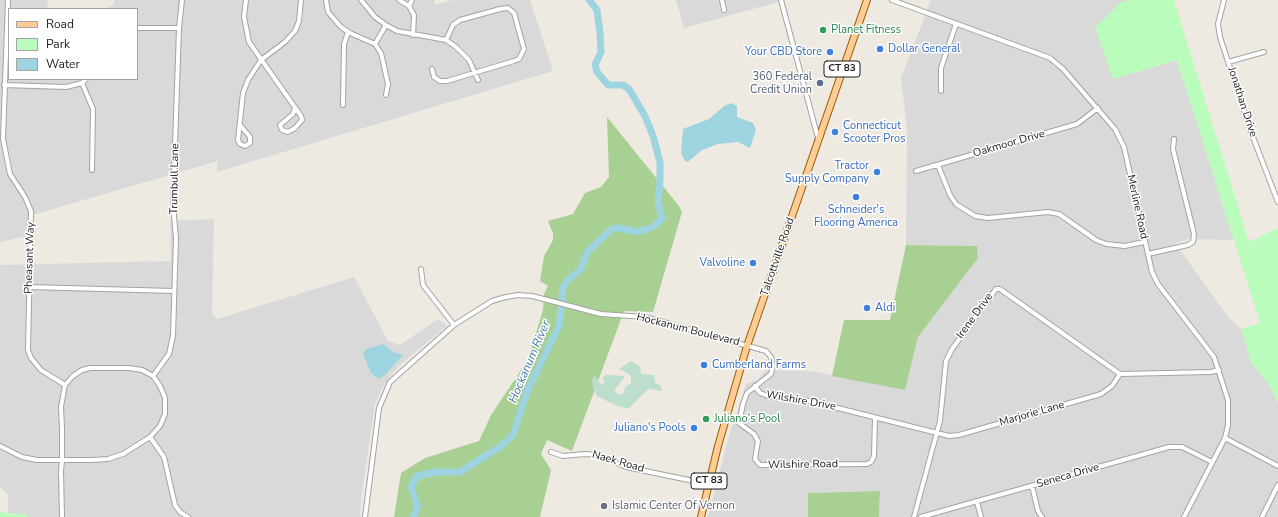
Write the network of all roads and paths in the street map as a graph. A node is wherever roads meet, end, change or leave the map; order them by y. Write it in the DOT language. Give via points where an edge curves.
graph roads {
  1 [pos="8,0"];
  2 [pos="182,0"];
  3 [pos="246,0"];
  4 [pos="301,0"];
  5 [pos="326,0"];
  6 [pos="361,0"];
  7 [pos="399,0"];
  8 [pos="412,0"];
  9 [pos="722,0"];
  10 [pos="781,0"];
  11 [pos="867,0"];
  12 [pos="892,0"];
  13 [pos="1224,0"];
  14 [pos="409,6"];
  15 [pos="724,10"];
  16 [pos="956,24"];
  17 [pos="386,26"];
  18 [pos="138,28"];
  19 [pos="179,28"];
  20 [pos="348,32"];
  21 [pos="413,35"];
  22 [pos="446,40"];
  23 [pos="375,44"];
  24 [pos="1264,52"];
  25 [pos="261,60"];
  26 [pos="1228,62"];
  27 [pos="432,69"];
  28 [pos="475,74"];
  29 [pos="85,80"];
  30 [pos="478,80"];
  31 [pos="82,83"];
  32 [pos="4,85"];
  33 [pos="941,91"];
  34 [pos="386,95"];
  35 [pos="343,105"];
  36 [pos="295,108"];
  37 [pos="1098,108"];
  38 [pos="240,125"];
  39 [pos="818,138"];
  40 [pos="1174,139"];
  41 [pos="2,154"];
  42 [pos="938,165"];
  43 [pos="92,170"];
  44 [pos="916,171"];
  45 [pos="1277,199"];
  46 [pos="1144,242"];
  47 [pos="1148,254"];
  48 [pos="421,269"];
  49 [pos="30,287"];
  50 [pos="174,291"];
  51 [pos="454,325"];
  52 [pos="747,346"];
  53 [pos="1219,370"];
  54 [pos="1120,374"];
  55 [pos="153,376"];
  56 [pos="65,385"];
  57 [pos="755,386"];
  58 [pos="875,418"];
  59 [pos="936,434"];
  60 [pos="150,437"];
  61 [pos="1224,438"];
  62 [pos="0,446"];
  63 [pos="551,452"];
  64 [pos="62,460"];
  65 [pos="1212,462"];
  66 [pos="1278,466"];
  67 [pos="708,484"];
  68 [pos="1278,485"];
  69 [pos="1032,486"];
  70 [pos="976,502"];
  71 [pos="915,516"];
  72 [pos="62,517"];
  73 [pos="188,517"];
  74 [pos="365,517"];
  75 [pos="701,517"];
  76 [pos="921,517"];
  77 [pos="981,517"];
  78 [pos="1042,517"];
  79 [pos="1184,517"];
  80 [pos="1262,517"];
  1 -- 32 [label="street, Pheasant Way"];
  2 -- 19 [label="street, Trumbull Lane"];
  3 -- 25 [label="street" via="245,28 249,42"];
  4 -- 25 [label="street" via="299,21 294,31 285,42"];
  5 -- 20 [label="street" via="328,12"];
  6 -- 17 [label="street"];
  7 -- 14 [label="street"];
  8 -- 14 [label="street"];
  9 -- 15 [label="street"];
  10 -- 39 [label="street"];
  11 -- 39 [label="main road, Talcottville Road / CT 83"];
  12 -- 16 [label="street, Merline Road"];
  13 -- 26 [label="street, Jonathan Drive" via="1218,24"];
  14 -- 21 [label="street" via="414,15"];
  16 -- 33 [label="street" via="941,68"];
  16 -- 37 [label="street, Merline Road" via="1050,58"];
  17 -- 21 [label="street"];
  17 -- 23 [label="street"];
  18 -- 19 [label="street"];
  19 -- 50 [label="street, Trumbull Lane" via="173,205 176,238"];
  20 -- 23 [label="street"];
  20 -- 35 [label="street" via="344,44"];
  21 -- 22 [label="street"];
  22 -- 28 [label="street" via="456,46 469,60"];
  22 -- 28 [label="street" via="453,25 460,20 500,9 508,8 514,13 524,49 522,55 514,61"];
  23 -- 34 [label="street" via="382,53 385,63 388,84"];
  24 -- 26 [label="street"];
  25 -- 36 [label="street"];
  25 -- 38 [label="street" via="243,93"];
  26 -- 45 [label="street, Jonathan Drive"];
  27 -- 28 [label="street" via="434,77 440,81"];
  28 -- 30 [label="street"];
  29 -- 31 [label="street"];
  31 -- 32 [label="street" via="66,87"];
  31 -- 43 [label="street" via="93,109"];
  32 -- 41 [label="street, Pheasant Way"];
  36 -- 36 [label="street" via="302,120 301,123 288,132 282,130 280,125 293,114"];
  37 -- 42 [label="street, Oakmoor Drive" via="1077,124"];
  37 -- 46 [label="street, Merline Road" via="1124,147"];
  38 -- 38 [label="street" via="238,140 245,146 250,143 250,137"];
  39 -- 52 [label="main road, Talcottville Road / CT 83"];
  40 -- 47 [label="street" via="1173,149 1194,242"];
  41 -- 49 [label="street, Pheasant Way" via="31,211"];
  42 -- 44 [label="street, Oakmoor Drive"];
  42 -- 46 [label="street" via="956,204 975,216 988,218 1048,212 1059,214 1096,240 1106,244 1125,246"];
  46 -- 47 [label="street, Merline Road"];
  47 -- 53 [label="street, Merline Road" via="1158,284 1203,340"];
  48 -- 51 [label="street" via="423,285"];
  49 -- 50 [label="street"];
  49 -- 56 [label="street, Pheasant Way" via="28,350 41,370"];
  50 -- 55 [label="street, Trumbull Lane" via="172,347"];
  51 -- 52 [label="street, Hockanum Boulevard" via="492,301 518,295 532,296 601,314 645,317"];
  51 -- 74 [label="street, Hockanum Boulevard" via="390,382 379,408"];
  52 -- 57 [label="street, Wilshire Drive" via="766,351 773,366 766,380"];
  52 -- 67 [label="main road, Talcottville Road / CT 83"];
  53 -- 54 [label="street"];
  53 -- 61 [label="street, Merline Road" via="1229,412"];
  54 -- 59 [label="street, Marjorie Lane" via="1112,386 1100,394 959,435"];
  54 -- 59 [label="street, Irene Drive" via="1000,289 996,289 949,355"];
  55 -- 56 [label="street" via="142,370 129,368 90,368 73,376"];
  55 -- 60 [label="street" via="165,398 165,414 160,426"];
  56 -- 64 [label="street" via="61,407"];
  57 -- 58 [label="street, Wilshire Drive" via="760,393 768,396 810,401"];
  57 -- 58 [label="street, Wilshire Road" via="743,404 740,423 754,434 758,441 755,459 760,465 867,464 874,456"];
  58 -- 59 [label="street, Wilshire Drive"];
  59 -- 71 [label="street, Irene Drive"];
  60 -- 64 [label="street" via="123,454 108,459"];
  60 -- 73 [label="street" via="164,457 175,504 180,512"];
  61 -- 65 [label="street, Merline Road"];
  61 -- 66 [label="street"];
  62 -- 64 [label="street" via="22,457"];
  63 -- 67 [label="street, Naek Road" via="563,456 596,454 626,466"];
  64 -- 72 [label="street"];
  65 -- 69 [label="street, Seneca Drive" via="1182,447 1174,446"];
  65 -- 79 [label="street, Merline Road"];
  67 -- 75 [label="main road, Talcottville Road / CT 83"];
  68 -- 80 [label="street"];
  69 -- 70 [label="street, Seneca Drive"];
  69 -- 78 [label="street"];
  70 -- 76 [label="street, Seneca Drive"];
  70 -- 77 [label="street"];
  71 -- 76 [label="street, Seneca Drive"];
}
